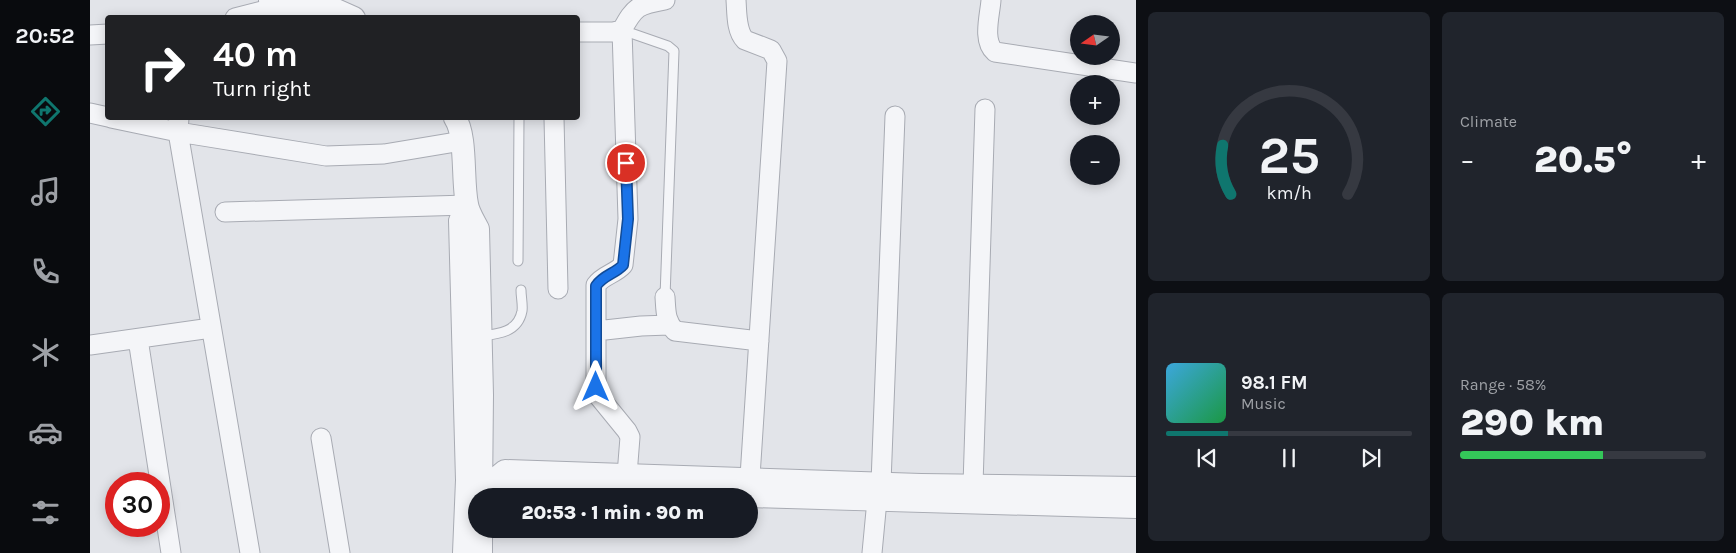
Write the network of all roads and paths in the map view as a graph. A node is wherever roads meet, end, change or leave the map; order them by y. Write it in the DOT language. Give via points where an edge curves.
graph roads {
  1 [pos="665,0"];
  2 [pos="736,0"];
  3 [pos="991,0"];
  4 [pos="276,3"];
  5 [pos="243,15"];
  6 [pos="347,15"];
  7 [pos="622,30"];
  8 [pos="580,32"];
  9 [pos="105,34"];
  10 [pos="90,35"];
  11 [pos="1136,73"];
  12 [pos="985,109"];
  13 [pos="90,113"];
  14 [pos="105,116"];
  15 [pos="895,116"];
  16 [pos="135,120"];
  17 [pos="456,120"];
  18 [pos="519,120"];
  19 [pos="554,120"];
  20 [pos="179,125"];
  21 [pos="462,141"];
  22 [pos="467,205"];
  23 [pos="225,212"];
  24 [pos="518,262"];
  25 [pos="558,289"];
  26 [pos="521,290"];
  27 [pos="665,297"];
  28 [pos="669,325"];
  29 [pos="211,328"];
  30 [pos="596,331"];
  31 [pos="481,336"];
  32 [pos="138,338"];
  33 [pos="758,342"];
  34 [pos="90,345"];
  35 [pos="321,438"];
  36 [pos="627,475"];
  37 [pos="481,484"];
  38 [pos="973,485"];
  39 [pos="749,487"];
  40 [pos="1136,488"];
  41 [pos="879,492"];
  42 [pos="1136,507"];
  43 [pos="481,538"];
  44 [pos="171,553"];
  45 [pos="250,553"];
  46 [pos="340,553"];
  47 [pos="464,553"];
  48 [pos="481,553"];
  49 [pos="872,553"];
  1 -- 7 [label="street" via="635,9"];
  2 -- 33 [label="street" via="742,37 771,50 776,61"];
  3 -- 11 [label="street" via="988,35 991,49 995,52"];
  4 -- 5 [label="street"];
  4 -- 6 [label="street" via="336,10"];
  7 -- 8 [label="street"];
  7 -- 27 [label="lane" via="674,51"];
  7 -- 30 [label="street" via="628,219 623,265 603,277 596,286"];
  9 -- 10 [label="street"];
  12 -- 38 [label="street"];
  13 -- 14 [label="street"];
  15 -- 41 [label="street"];
  16 -- 20 [label="street"];
  17 -- 21 [label="street"];
  18 -- 24 [label="lane"];
  19 -- 25 [label="street"];
  20 -- 21 [label="street" via="326,156 384,154"];
  20 -- 29 [label="street"];
  21 -- 22 [label="street"];
  22 -- 23 [label="street"];
  22 -- 31 [label="street" via="478,229"];
  22 -- 37 [label="street" via="460,221"];
  26 -- 31 [label="lane" via="522,311 515,326 502,334"];
  27 -- 28 [label="street"];
  28 -- 30 [label="street"];
  28 -- 33 [label="street" via="674,331 684,333"];
  29 -- 32 [label="street"];
  29 -- 45 [label="street"];
  30 -- 36 [label="street" via="596,393 630,436"];
  31 -- 37 [label="street"];
  32 -- 34 [label="street"];
  32 -- 44 [label="street"];
  33 -- 39 [label="street"];
  35 -- 46 [label="street"];
  36 -- 37 [label="street" via="505,471"];
  36 -- 39 [label="street"];
  37 -- 39 [label="street" via="506,492"];
  37 -- 47 [label="street"];
  38 -- 40 [label="street"];
  38 -- 41 [label="street"];
  39 -- 41 [label="street"];
  41 -- 42 [label="street"];
  41 -- 49 [label="street"];
  43 -- 48 [label="street"];
}
